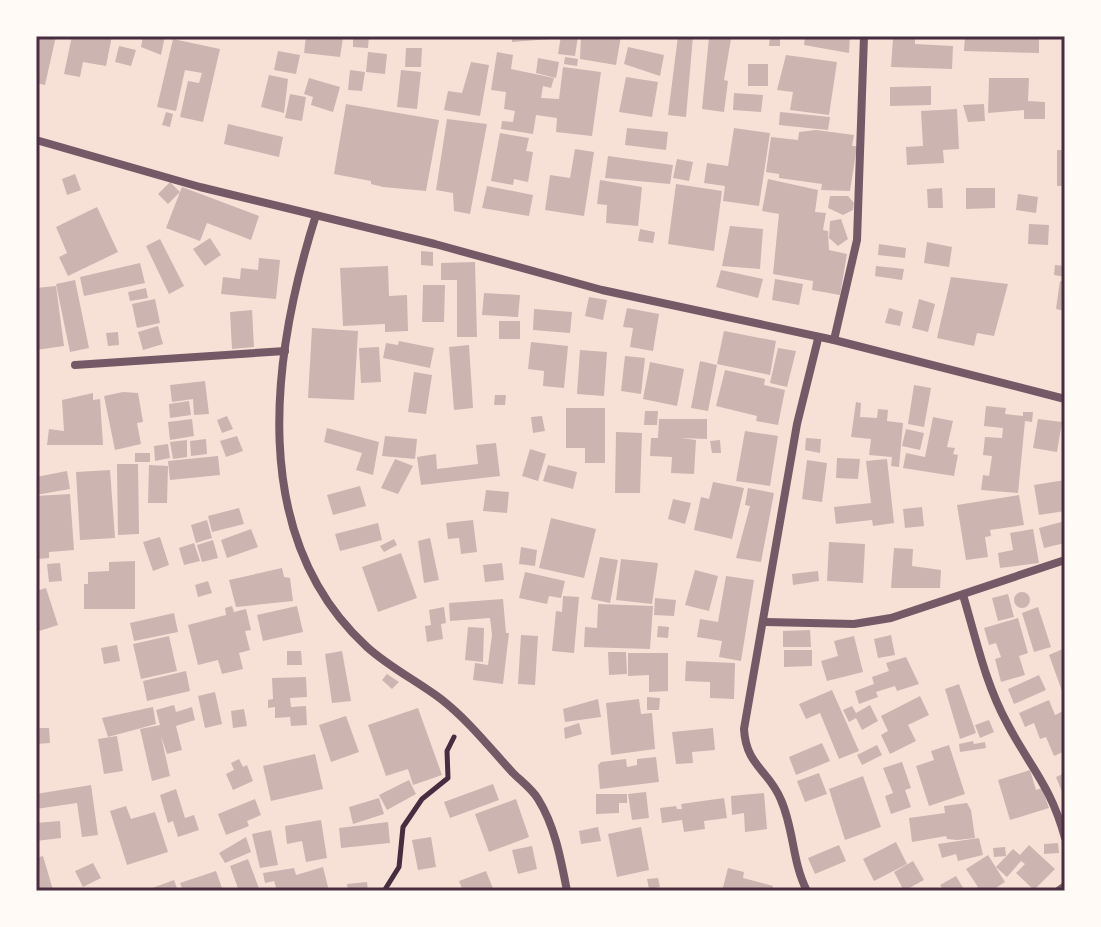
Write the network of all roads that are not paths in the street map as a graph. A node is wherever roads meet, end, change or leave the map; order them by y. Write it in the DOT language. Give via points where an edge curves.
graph roads {
  1 [pos="864,36"];
  2 [pos="36,140"];
  3 [pos="316,215"];
  4 [pos="818,339"];
  5 [pos="834,340"];
  6 [pos="285,351"];
  7 [pos="75,365"];
  8 [pos="1065,399"];
  9 [pos="1065,560"];
  10 [pos="963,595"];
  11 [pos="765,622"];
  12 [pos="1065,838"];
  13 [pos="1065,886"];
  14 [pos="567,891"];
  15 [pos="807,891"];
  16 [pos="1058,891"];
  1 -- 5 [label="street" via="857,240"];
  2 -- 3 [label="street"];
  3 -- 4 [label="street" via="602,290"];
  3 -- 6 [label="street"];
  4 -- 5 [label="street"];
  4 -- 11 [label="street" via="797,424"];
  5 -- 8 [label="street"];
  6 -- 7 [label="street"];
  6 -- 14 [label="street" via="280,469 301,549 318,586 369,648 463,718 538,798 556,839"];
  9 -- 10 [label="street"];
  10 -- 11 [label="street" via="919,611 854,624"];
  10 -- 12 [label="street" via="986,676 1007,724 1053,798"];
  11 -- 15 [label="street" via="748,695 745,748 780,797"];
  13 -- 16 [label="street"];
}
